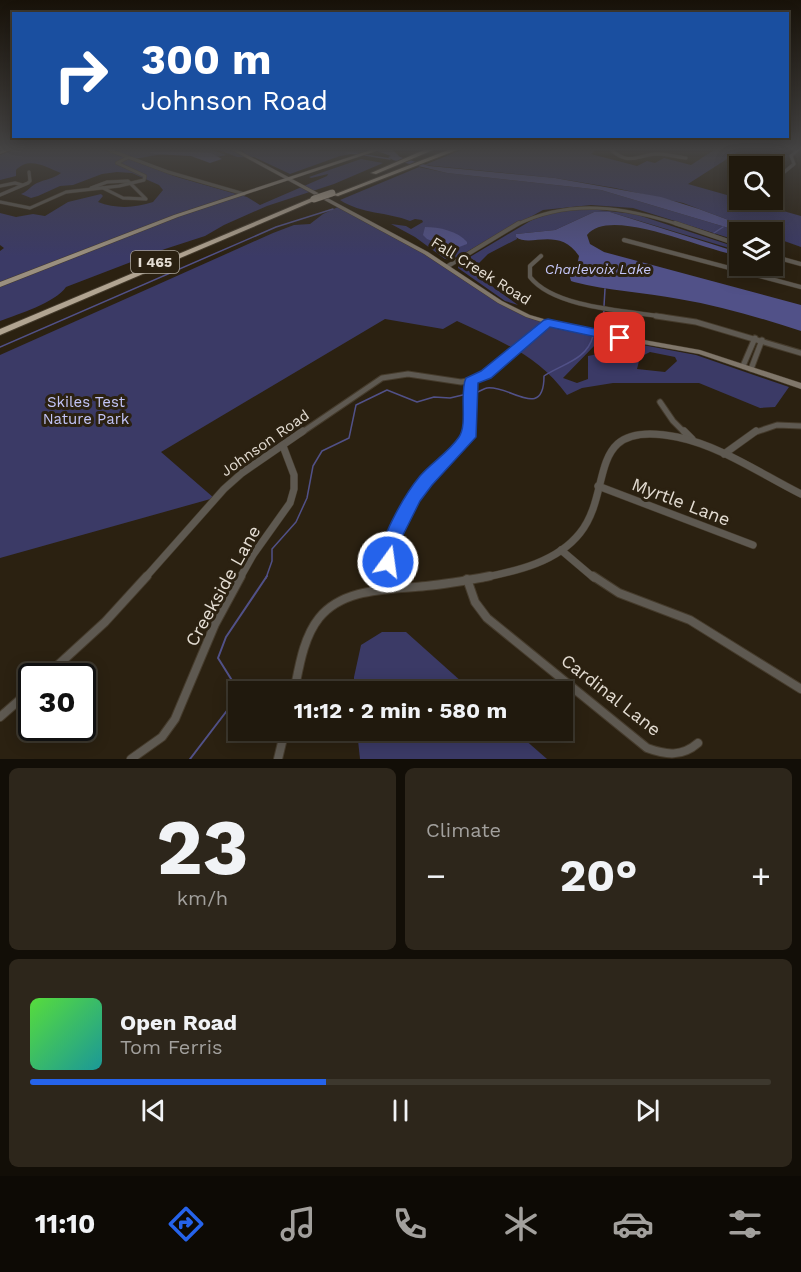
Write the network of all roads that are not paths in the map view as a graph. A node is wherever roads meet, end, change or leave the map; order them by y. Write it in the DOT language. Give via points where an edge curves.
graph roads {
  1 [pos="23,185"];
  2 [pos="94,185"];
  3 [pos="118,185"];
  4 [pos="135,185"];
  5 [pos="214,185"];
  6 [pos="270,185"];
  7 [pos="302,185"];
  8 [pos="346,185"];
  9 [pos="356,185"];
  10 [pos="359,185"];
  11 [pos="103,188"];
  12 [pos="90,189"];
  13 [pos="244,194"];
  14 [pos="334,194"];
  15 [pos="0,195"];
  16 [pos="314,200"];
  17 [pos="0,202"];
  18 [pos="624,240"];
  19 [pos="729,242"];
  20 [pos="541,256"];
  21 [pos="783,259"];
  22 [pos="801,264"];
  23 [pos="448,266"];
  24 [pos="729,268"];
  25 [pos="760,276"];
  26 [pos="0,285"];
  27 [pos="801,287"];
  28 [pos="548,323"];
  29 [pos="0,325"];
  30 [pos="0,332"];
  31 [pos="758,339"];
  32 [pos="801,353"];
  33 [pos="747,368"];
  34 [pos="471,381"];
  35 [pos="801,386"];
  36 [pos="660,402"];
  37 [pos="801,426"];
  38 [pos="696,442"];
  39 [pos="283,446"];
  40 [pos="723,454"];
  41 [pos="598,486"];
  42 [pos="801,494"];
  43 [pos="753,545"];
  44 [pos="561,550"];
  45 [pos="467,579"];
  46 [pos="391,590"];
  47 [pos="60,663"];
  48 [pos="297,681"];
  49 [pos="801,689"];
  50 [pos="18,701"];
  51 [pos="0,717"];
  52 [pos="282,741"];
  53 [pos="698,743"];
  54 [pos="131,759"];
  55 [pos="278,759"];
  1 -- 15 [label="street"];
  2 -- 12 [label="street"];
  3 -- 11 [label="street"];
  4 -- 11 [label="street" via="146,199 138,201 110,194"];
  5 -- 13 [label="street"];
  6 -- 13 [label="main road"];
  7 -- 23 [label="main road, Fall Creek Road"];
  8 -- 16 [label="highway, I 465, bridge" via="324,192"];
  9 -- 14 [label="highway"];
  10 -- 14 [label="highway"];
  11 -- 12 [label="street"];
  12 -- 17 [label="street" via="59,195 30,208"];
  13 -- 26 [label="main road" via="152,225"];
  14 -- 16 [label="highway, bridge"];
  16 -- 29 [label="highway, I 465"];
  16 -- 30 [label="highway, I 465"];
  18 -- 24 [label="street"];
  19 -- 23 [label="street" via="637,213 577,208 534,217"];
  20 -- 31 [label="street" via="532,263 531,279 539,288 565,300 696,322"];
  21 -- 22 [label="street"];
  23 -- 28 [label="main road, Fall Creek Road" via="508,306"];
  25 -- 27 [label="street"];
  28 -- 33 [label="main road, Fall Creek Road" via="686,349"];
  28 -- 34 [label="street" via="486,375"];
  31 -- 32 [label="street"];
  31 -- 33 [label="street"];
  33 -- 35 [label="main road, Fall Creek Road"];
  34 -- 39 [label="street, Johnson Road" via="386,376"];
  34 -- 46 [label="street" via="468,437 424,482 403,516 389,553"];
  36 -- 38 [label="street" via="678,427"];
  37 -- 40 [label="street" via="766,425"];
  38 -- 40 [label="street"];
  38 -- 41 [label="street" via="657,434 623,441 606,457"];
  39 -- 47 [label="street, Johnson Road" via="224,489 105,622"];
  39 -- 54 [label="street, Creekside Lane" via="294,476 290,502 253,555 214,624 175,719 159,740"];
  40 -- 42 [label="street"];
  41 -- 43 [label="street, Myrtle Lane"];
  41 -- 44 [label="street" via="587,522"];
  44 -- 45 [label="street" via="529,566"];
  44 -- 49 [label="street" via="603,585 690,620"];
  45 -- 46 [label="street"];
  45 -- 53 [label="street, Cardinal Lane" via="475,602 487,618 647,748 676,755 690,751"];
  46 -- 48 [label="street" via="357,595 323,613 305,646"];
  50 -- 51 [label="street"];
  52 -- 55 [label="street"];
}
